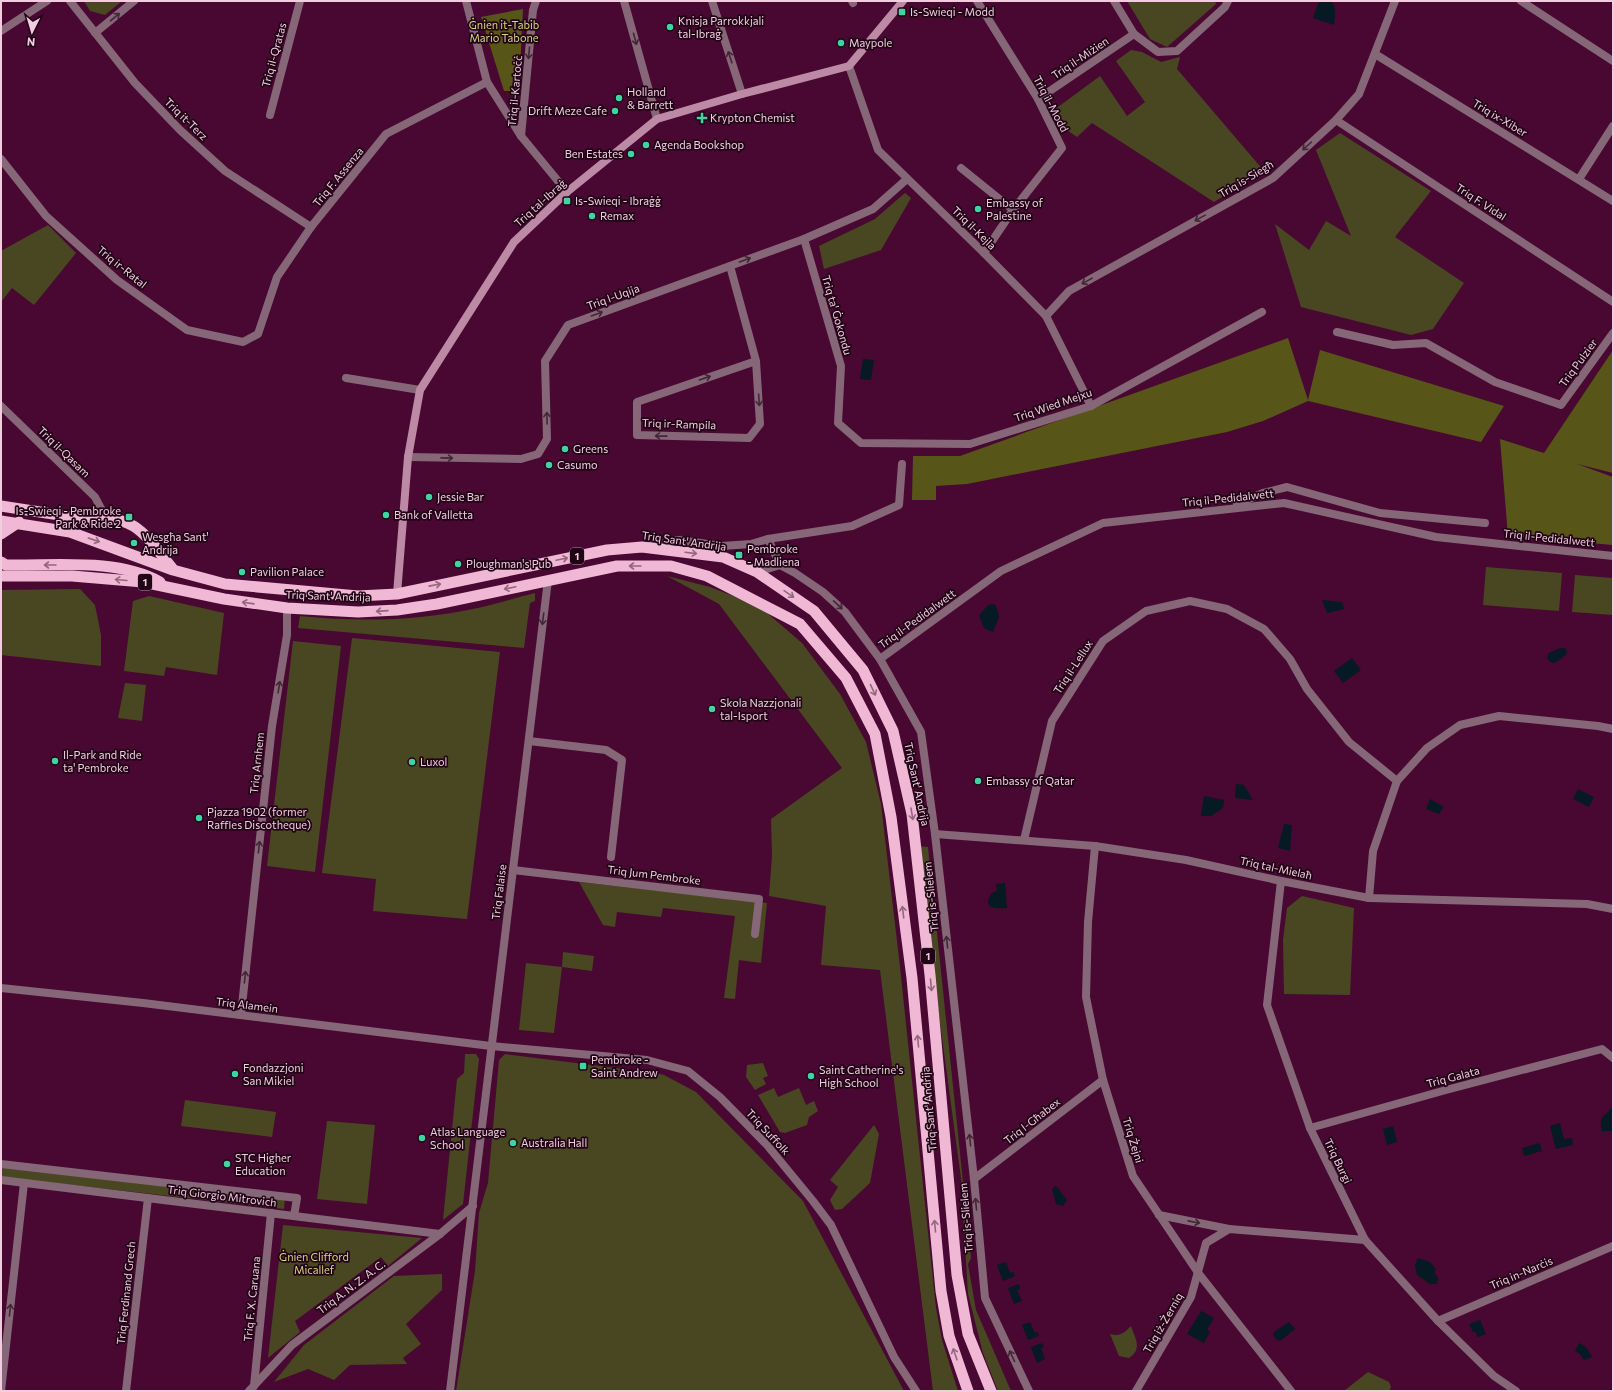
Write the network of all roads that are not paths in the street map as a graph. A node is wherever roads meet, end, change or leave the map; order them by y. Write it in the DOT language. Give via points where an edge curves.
graph roads {
  1 [pos="47,1"];
  2 [pos="70,1"];
  3 [pos="134,1"];
  4 [pos="300,1"];
  5 [pos="466,1"];
  6 [pos="536,1"];
  7 [pos="624,1"];
  8 [pos="712,1"];
  9 [pos="903,1"];
  10 [pos="977,1"];
  11 [pos="1114,1"];
  12 [pos="1228,1"];
  13 [pos="1395,1"];
  14 [pos="1521,1"];
  15 [pos="1,31"];
  16 [pos="95,33"];
  17 [pos="1134,34"];
  18 [pos="1375,54"];
  19 [pos="1613,61"];
  20 [pos="849,66"];
  21 [pos="487,82"];
  22 [pos="742,94"];
  23 [pos="1038,100"];
  24 [pos="270,116"];
  25 [pos="657,119"];
  26 [pos="1336,120"];
  27 [pos="1613,126"];
  28 [pos="522,136"];
  29 [pos="1,159"];
  30 [pos="961,168"];
  31 [pos="907,179"];
  32 [pos="1579,180"];
  33 [pos="567,192"];
  34 [pos="1613,201"];
  35 [pos="1013,210"];
  36 [pos="311,226"];
  37 [pos="804,239"];
  38 [pos="984,253"];
  39 [pos="730,266"];
  40 [pos="1613,302"];
  41 [pos="1262,312"];
  42 [pos="1046,316"];
  43 [pos="1337,332"];
  44 [pos="1613,333"];
  45 [pos="258,334"];
  46 [pos="756,361"];
  47 [pos="346,378"];
  48 [pos="420,390"];
  49 [pos="1,406"];
  50 [pos="1091,406"];
  51 [pos="838,423"];
  52 [pos="408,457"];
  53 [pos="902,464"];
  54 [pos="1,506"];
  55 [pos="1227,508"];
  56 [pos="34,510"];
  57 [pos="106,518"];
  58 [pos="1,522"];
  59 [pos="18,523"];
  60 [pos="1485,523"];
  61 [pos="1,534"];
  62 [pos="768,539"];
  63 [pos="642,547"];
  64 [pos="1613,556"];
  65 [pos="1,562"];
  66 [pos="780,565"];
  67 [pos="173,570"];
  68 [pos="756,572"];
  69 [pos="1,576"];
  70 [pos="548,580"];
  71 [pos="169,587"];
  72 [pos="397,594"];
  73 [pos="287,608"];
  74 [pos="880,659"];
  75 [pos="1613,729"];
  76 [pos="529,741"];
  77 [pos="1397,781"];
  78 [pos="935,834"];
  79 [pos="1024,840"];
  80 [pos="1095,846"];
  81 [pos="612,857"];
  82 [pos="513,870"];
  83 [pos="1281,881"];
  84 [pos="1369,898"];
  85 [pos="1613,909"];
  86 [pos="755,934"];
  87 [pos="1,988"];
  88 [pos="241,1015"];
  89 [pos="491,1046"];
  90 [pos="1613,1058"];
  91 [pos="1103,1080"];
  92 [pos="1310,1128"];
  93 [pos="1,1164"];
  94 [pos="974,1179"];
  95 [pos="1,1180"];
  96 [pos="24,1183"];
  97 [pos="148,1198"];
  98 [pos="473,1206"];
  99 [pos="271,1213"];
  100 [pos="1159,1215"];
  101 [pos="294,1216"];
  102 [pos="1229,1229"];
  103 [pos="440,1234"];
  104 [pos="1365,1240"];
  105 [pos="1613,1246"];
  106 [pos="1199,1274"];
  107 [pos="1438,1321"];
  108 [pos="251,1388"];
  109 [pos="1,1391"];
  110 [pos="126,1391"];
  111 [pos="450,1391"];
  112 [pos="916,1391"];
  113 [pos="968,1391"];
  114 [pos="991,1391"];
  115 [pos="1029,1391"];
  116 [pos="1136,1391"];
  117 [pos="1291,1391"];
  118 [pos="1516,1391"];
  1 -- 15 [label="street"];
  2 -- 16 [label="street, Triq it-Terz"];
  16 -- 3 [label="street, one-way"];
  4 -- 24 [label="street, Triq il-Qratas"];
  5 -- 21 [label="street"];
  6 -- 28 [label="street, Triq il-Kartoċċ, one-way" via="533,10"];
  7 -- 25 [label="street, one-way"];
  22 -- 8 [label="street, one-way"];
  9 -- 20 [label="main road"];
  10 -- 23 [label="street, Triq il-Modd"];
  11 -- 17 [label="street"];
  12 -- 17 [label="street" via="1225,7 1177,51 1158,52"];
  13 -- 18 [label="street, Triq is-Siegħ"];
  14 -- 19 [label="street"];
  16 -- 36 [label="street, Triq it-Terz" via="135,83 180,130 225,171"];
  17 -- 23 [label="street, Triq il-Miżien"];
  18 -- 26 [label="street, Triq is-Siegħ" via="1359,94"];
  18 -- 32 [label="street, Triq ix-Xiber"];
  20 -- 22 [label="main road, Triq tal-Ibraġ"];
  20 -- 31 [label="street, Triq il-Kejla" via="878,150"];
  21 -- 28 [label="street"];
  21 -- 36 [label="street, Triq F. Assenza" via="386,134"];
  22 -- 25 [label="main road, Triq tal-Ibraġ"];
  23 -- 35 [label="street, Triq il-Modd" via="1062,148"];
  25 -- 33 [label="main road, Triq tal-Ibraġ"];
  26 -- 40 [label="street, Triq F. Vidal"];
  26 -- 42 [label="street, Triq is-Siegħ, one-way" via="1273,178 1069,291"];
  27 -- 32 [label="street"];
  28 -- 33 [label="street"];
  29 -- 45 [label="street, Triq ir-Ratal" via="46,216 117,280 187,330 243,342"];
  30 -- 35 [label="street"];
  31 -- 37 [label="street, Triq l-Uqija" via="873,209"];
  31 -- 38 [label="street, Triq il-Kejla"];
  32 -- 34 [label="street, Triq ix-Xiber"];
  33 -- 48 [label="main road, Triq tal-Ibraġ" via="514,242"];
  35 -- 38 [label="street, Triq il-Modd"];
  36 -- 45 [label="street, Triq F. Assenza" via="277,277"];
  39 -- 37 [label="street, Triq l-Uqija, one-way"];
  37 -- 51 [label="street, Triq ta' Ġokondu" via="841,366"];
  38 -- 42 [label="street, Triq il-Kejla"];
  39 -- 46 [label="street, Triq ir-Rampila"];
  52 -- 39 [label="street, Triq l-Uqija, one-way" via="521,459 538,454 547,438 546,361 568,325"];
  41 -- 50 [label="street, Triq Wied Mejxu"];
  42 -- 50 [label="street, Triq il-Kejla"];
  43 -- 44 [label="street, Triq Pulzier" via="1394,345 1426,343 1495,382 1561,405"];
  46 -- 46 [label="street, Triq ir-Rampila, one-way" via="760,424 749,438 637,435 637,402"];
  47 -- 48 [label="street"];
  48 -- 52 [label="main road, Triq tal-Ibraġ"];
  49 -- 57 [label="street, Triq il-Qasam" via="95,497"];
  50 -- 51 [label="street, Triq Wied Mejxu" via="970,444 861,442"];
  52 -- 72 [label="main road, Triq tal-Ibraġ"];
  53 -- 62 [label="street" via="900,505 852,526"];
  54 -- 56 [label="highway"];
  55 -- 60 [label="street" via="1263,493 1287,487 1380,513"];
  55 -- 64 [label="street, Triq il-Pedidalwett" via="1284,502 1436,537"];
  55 -- 74 [label="street, Triq il-Pedidalwett" via="1103,523 1001,571"];
  56 -- 57 [label="highway" via="92,520"];
  56 -- 59 [label="highway"];
  57 -- 67 [label="highway" via="119,519 136,527"];
  58 -- 59 [label="highway, Triq Sant' Andrija / 1"];
  59 -- 61 [label="highway"];
  59 -- 67 [label="highway, Triq Sant' Andrija / 1, one-way" via="70,532"];
  62 -- 63 [label="street" via="751,544 722,546 679,540"];
  62 -- 66 [label="street"];
  63 -- 68 [label="highway, Triq Sant' Andrija / 1, one-way" via="723,557"];
  72 -- 63 [label="highway, Triq Sant' Andrija / 1, one-way" via="607,550"];
  71 -- 65 [label="highway, 1, one-way" via="146,574 104,566 6,565"];
  66 -- 68 [label="street"];
  66 -- 74 [label="street, Triq is-Slielem, one-way" via="823,592 840,607"];
  67 -- 72 [label="highway, Triq Sant' Andrija / 1" via="225,584 288,591 358,596"];
  68 -- 114 [label="highway, Triq Sant' Andrija / 1, one-way" via="814,612 864,670 892,731 912,814 930,975 957,1276 968,1334"];
  71 -- 69 [label="highway, Triq Sant' Andrija / 1, one-way" via="91,577"];
  70 -- 73 [label="highway, Triq Sant' Andrija / 1, one-way" via="397,610 358,612"];
  70 -- 76 [label="street, Triq Falaise, one-way"];
  113 -- 70 [label="highway, Triq Sant' Andrija / 1, one-way" via="949,1336 941,1290 912,978 891,817 875,734 846,678 800,624 707,576 671,566 617,566"];
  73 -- 71 [label="highway, Triq Sant' Andrija / 1, one-way" via="224,600"];
  88 -- 73 [label="street, Triq Arnhem, one-way" via="272,726 287,635"];
  74 -- 78 [label="street, Triq is-Slielem" via="921,732"];
  75 -- 77 [label="street" via="1499,716 1460,726 1427,748"];
  76 -- 81 [label="street" via="606,750 622,760"];
  76 -- 82 [label="street, Triq Falaise"];
  77 -- 79 [label="street, Triq il-Lellux" via="1349,742 1307,689 1290,659 1264,630 1227,609 1190,601 1146,611 1103,641 1052,721"];
  77 -- 84 [label="street" via="1373,851"];
  78 -- 79 [label="street, Triq tal-Mielaħ"];
  94 -- 78 [label="street, Triq is-Slielem, one-way"];
  79 -- 80 [label="street, Triq tal-Mielaħ"];
  80 -- 83 [label="street, Triq tal-Mielaħ" via="1186,860"];
  80 -- 91 [label="street, Triq Żejni" via="1088,922 1086,997"];
  82 -- 86 [label="street, Triq Jum Pembroke" via="759,899"];
  82 -- 89 [label="street, Triq Falaise"];
  83 -- 84 [label="street, Triq tal-Mielaħ"];
  83 -- 92 [label="street, Triq Burgi" via="1267,1004"];
  84 -- 85 [label="street, Triq tal-Mielaħ" via="1587,904"];
  87 -- 88 [label="street, Triq Alamein"];
  88 -- 89 [label="street, Triq Alamein"];
  89 -- 98 [label="street, Triq Falaise"];
  89 -- 112 [label="street, Triq Suffolk" via="648,1060 688,1071 720,1097 767,1145 831,1225 894,1357"];
  90 -- 92 [label="street, Triq Galata" via="1602,1049"];
  91 -- 94 [label="street, Triq l-Għabex"];
  91 -- 100 [label="street, Triq Żejni" via="1133,1176"];
  92 -- 104 [label="street, Triq Burgi"];
  93 -- 101 [label="street" via="297,1198"];
  115 -- 94 [label="street, Triq is-Slielem, one-way" via="985,1298"];
  95 -- 96 [label="street, Triq Giorgio Mitrovich"];
  96 -- 97 [label="street, Triq Giorgio Mitrovich"];
  109 -- 96 [label="street, one-way"];
  97 -- 99 [label="street, Triq Giorgio Mitrovich"];
  97 -- 110 [label="street, Triq Ferdinand Grech"];
  98 -- 103 [label="street, Triq A. N. Z. A. C."];
  98 -- 111 [label="street, Triq Falaise"];
  99 -- 101 [label="street, Triq Giorgio Mitrovich"];
  99 -- 108 [label="street, Triq F. X. Caruana"];
  100 -- 102 [label="street, one-way"];
  100 -- 106 [label="street, Triq Żejni"];
  101 -- 103 [label="street, Triq Giorgio Mitrovich"];
  102 -- 104 [label="street"];
  102 -- 106 [label="street, Triq iż-Żerniq" via="1206,1243"];
  103 -- 108 [label="street, Triq A. N. Z. A. C." via="292,1345"];
  104 -- 107 [label="street, Triq Burgi"];
  105 -- 107 [label="street, Triq in-Narċis"];
  106 -- 116 [label="street, Triq iż-Żerniq" via="1191,1297"];
  106 -- 117 [label="street, Triq Żejni"];
  107 -- 118 [label="street, Triq Burgi" via="1494,1376"];
}
